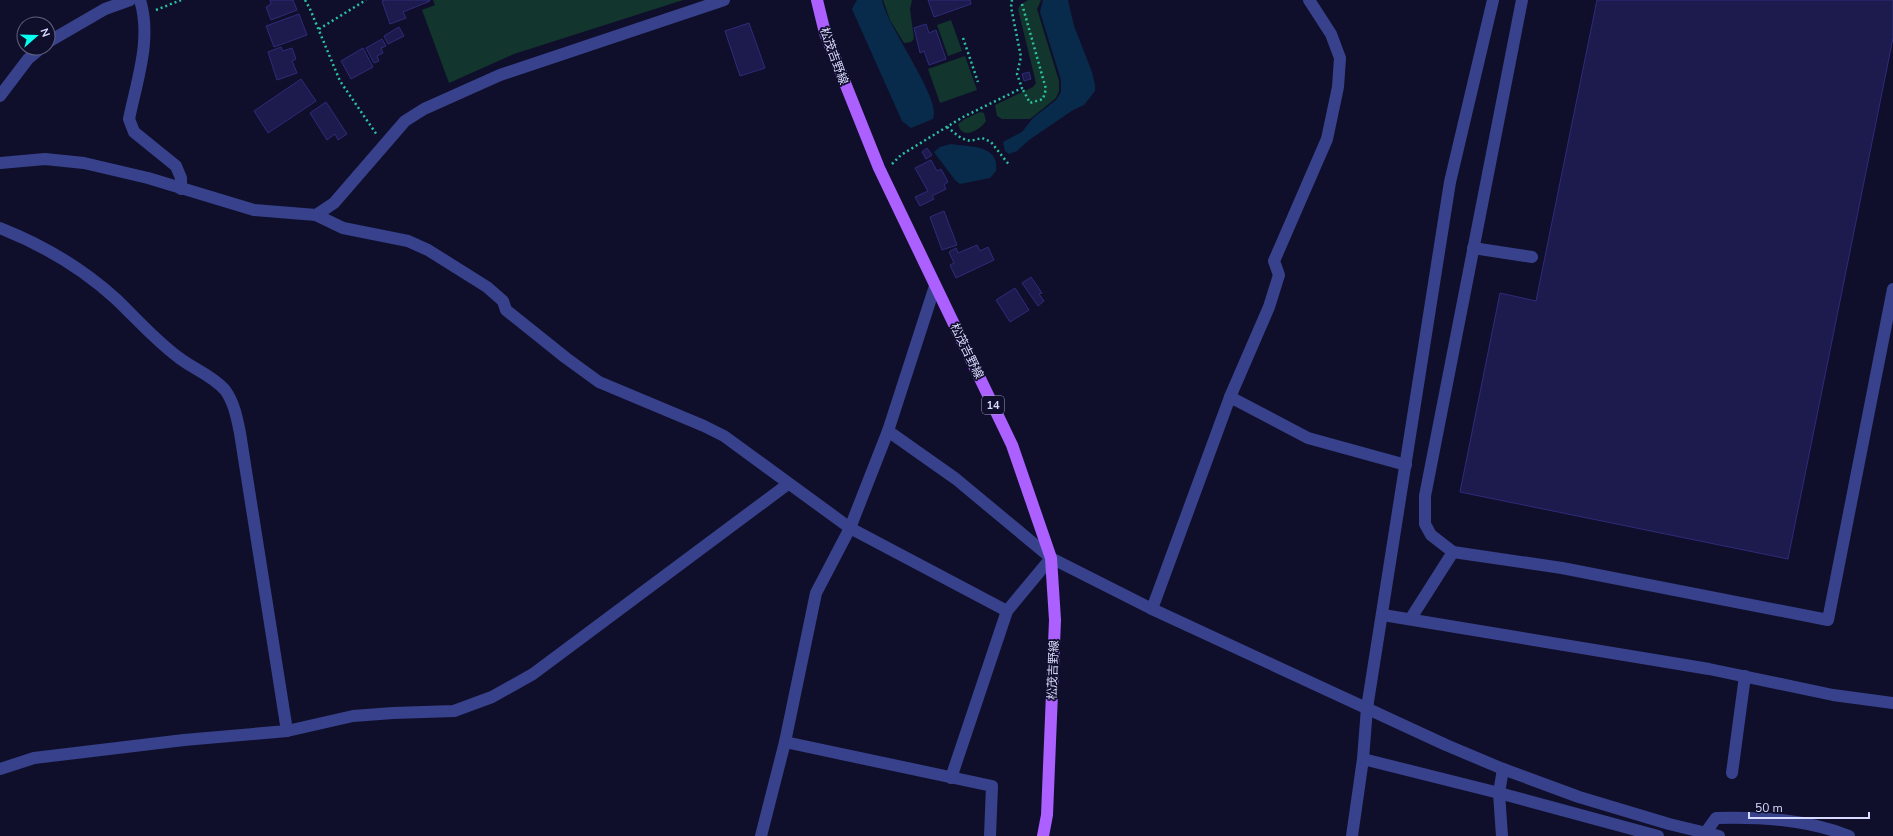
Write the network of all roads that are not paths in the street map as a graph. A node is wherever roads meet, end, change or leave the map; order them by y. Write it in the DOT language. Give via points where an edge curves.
graph roads {
  1 [pos="130,0"];
  2 [pos="140,0"];
  3 [pos="724,0"];
  4 [pos="817,0"];
  5 [pos="1309,0"];
  6 [pos="1493,0"];
  7 [pos="1522,0"];
  8 [pos="56,37"];
  9 [pos="32,56"];
  10 [pos="0,96"];
  11 [pos="0,163"];
  12 [pos="181,189"];
  13 [pos="316,215"];
  14 [pos="0,228"];
  15 [pos="1473,248"];
  16 [pos="1532,257"];
  17 [pos="935,286"];
  18 [pos="1893,289"];
  19 [pos="1230,397"];
  20 [pos="888,431"];
  21 [pos="1406,465"];
  22 [pos="788,484"];
  23 [pos="850,528"];
  24 [pos="1453,552"];
  25 [pos="1051,558"];
  26 [pos="1152,609"];
  27 [pos="1007,611"];
  28 [pos="1383,615"];
  29 [pos="1411,618"];
  30 [pos="1745,676"];
  31 [pos="1893,703"];
  32 [pos="1367,708"];
  33 [pos="287,730"];
  34 [pos="785,742"];
  35 [pos="1363,759"];
  36 [pos="0,769"];
  37 [pos="1503,769"];
  38 [pos="1732,773"];
  39 [pos="951,778"];
  40 [pos="1499,793"];
  41 [pos="1706,832"];
  42 [pos="761,836"];
  43 [pos="990,836"];
  44 [pos="1043,836"];
  45 [pos="1352,836"];
  46 [pos="1502,836"];
  47 [pos="1658,836"];
  48 [pos="1719,836"];
  49 [pos="1849,836"];
  1 -- 8 [label="street" via="105,9"];
  2 -- 12 [label="street" via="146,33 129,119 134,132 176,166 181,178"];
  3 -- 13 [label="street" via="500,75 424,109 405,121 334,203"];
  4 -- 17 [label="main road, 松茂吉野線 / 14" via="825,33 849,97"];
  5 -- 19 [label="street" via="1331,34 1340,58 1338,87 1327,139 1274,261 1279,275 1269,307"];
  6 -- 21 [label="street" via="1450,182"];
  7 -- 15 [label="street"];
  9 -- 10 [label="street"];
  11 -- 12 [label="street" via="46,159 84,163 148,178"];
  12 -- 13 [label="street" via="254,210"];
  13 -- 22 [label="street" via="343,228 408,241 428,250 487,287 503,301 506,310 600,382 724,436"];
  14 -- 33 [label="street" via="31,240 78,268 115,298 172,353 211,377 225,391 234,407 240,433"];
  15 -- 16 [label="street"];
  15 -- 24 [label="street" via="1424,501 1425,524 1431,535"];
  17 -- 20 [label="street"];
  17 -- 25 [label="main road, 松茂吉野線 / 14" via="1012,445"];
  18 -- 24 [label="street" via="1828,620 1562,568"];
  19 -- 21 [label="street" via="1308,438"];
  19 -- 26 [label="street"];
  20 -- 23 [label="street"];
  20 -- 25 [label="street" via="956,479"];
  21 -- 28 [label="street"];
  22 -- 23 [label="street"];
  22 -- 33 [label="street" via="533,674 492,697 454,711 353,716"];
  23 -- 27 [label="street"];
  23 -- 34 [label="street" via="816,593"];
  24 -- 29 [label="street"];
  25 -- 26 [label="street"];
  25 -- 27 [label="street"];
  25 -- 44 [label="main road, 松茂吉野線 / 14" via="1055,620 1047,815"];
  26 -- 32 [label="street"];
  27 -- 39 [label="street"];
  28 -- 29 [label="street"];
  28 -- 32 [label="street"];
  29 -- 30 [label="street"];
  30 -- 31 [label="street" via="1833,695"];
  30 -- 38 [label="street"];
  32 -- 35 [label="street"];
  32 -- 37 [label="street"];
  33 -- 36 [label="street" via="34,758"];
  34 -- 39 [label="street"];
  34 -- 42 [label="street"];
  35 -- 40 [label="street"];
  35 -- 45 [label="street"];
  37 -- 40 [label="street"];
  37 -- 41 [label="street" via="1579,797 1669,824"];
  39 -- 43 [label="street" via="992,786"];
  40 -- 46 [label="street"];
  40 -- 47 [label="street"];
  41 -- 48 [label="street"];
  41 -- 49 [label="street" via="1716,818 1747,817 1792,820 1830,828"];
}
